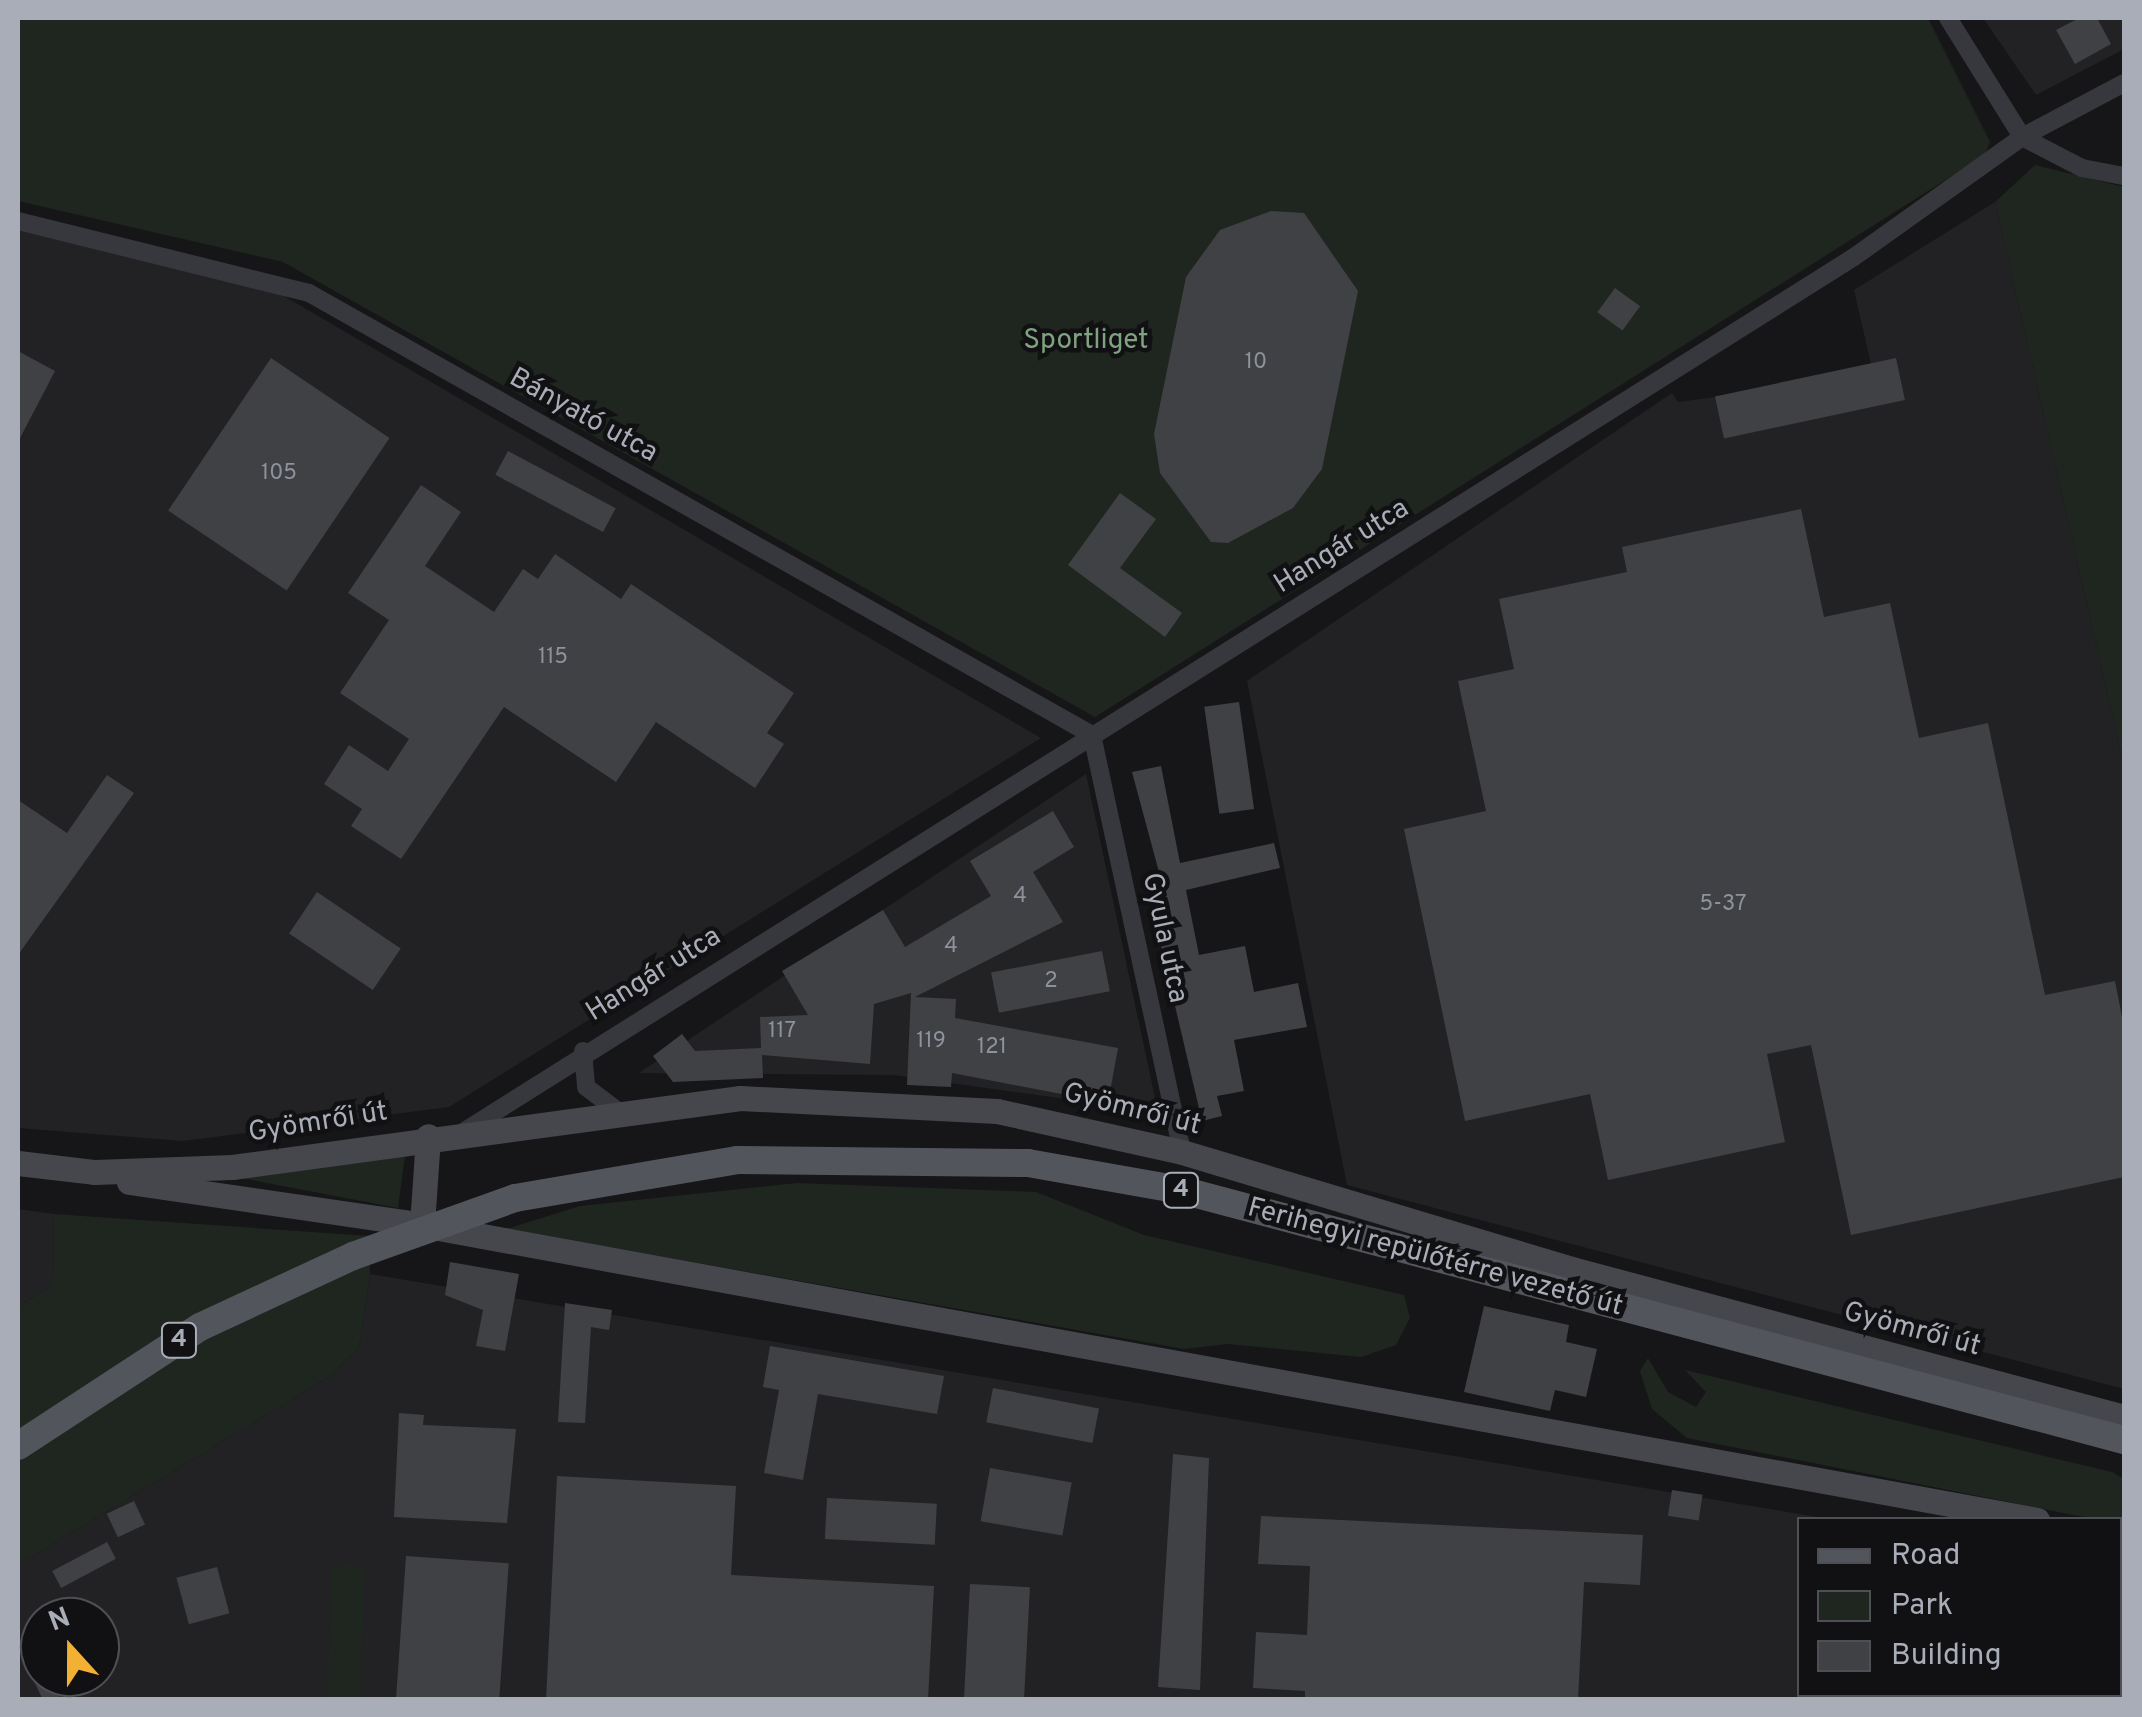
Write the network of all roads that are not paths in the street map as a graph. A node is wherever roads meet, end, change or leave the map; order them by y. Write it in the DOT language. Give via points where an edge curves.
graph roads {
  1 [pos="1948,18"];
  2 [pos="2124,83"];
  3 [pos="2022,138"];
  4 [pos="2124,176"];
  5 [pos="18,221"];
  6 [pos="1092,735"];
  7 [pos="583,1051"];
  8 [pos="615,1109"];
  9 [pos="462,1132"];
  10 [pos="428,1136"];
  11 [pos="1182,1152"];
  12 [pos="18,1163"];
  13 [pos="95,1172"];
  14 [pos="422,1226"];
  15 [pos="2124,1417"];
  16 [pos="2113,1437"];
  17 [pos="18,1446"];
  18 [pos="2124,1452"];
  19 [pos="2021,1517"];
  1 -- 3 [label="street"];
  2 -- 3 [label="street, Hangár utca"];
  3 -- 4 [label="street" via="2082,168"];
  3 -- 6 [label="street, Hangár utca" via="1840,266"];
  5 -- 6 [label="street, Bányató utca" via="309,292"];
  6 -- 7 [label="street, Hangár utca"];
  6 -- 11 [label="street, Gyula utca"];
  7 -- 8 [label="street, Hangár utca" via="586,1087"];
  7 -- 9 [label="street, Hangár utca"];
  8 -- 9 [label="street, Gyömrői út"];
  8 -- 11 [label="street, Gyömrői út" via="868,1099 997,1111"];
  9 -- 10 [label="street, Gyömrői út"];
  10 -- 13 [label="street, Gyömrői út" via="232,1166"];
  10 -- 14 [label="street"];
  11 -- 15 [label="street, Gyömrői út" via="1554,1264"];
  12 -- 13 [label="street, Gyömrői út"];
  13 -- 14 [label="street, Gyömrői út"];
  14 -- 19 [label="street, Gyömrői út"];
  16 -- 17 [label="main road, Ferihegyi repülőtérre vezető út / 4, bridge" via="1181,1190 1028,1164 738,1160 515,1198 352,1256 170,1344"];
  16 -- 18 [label="street"];
}
